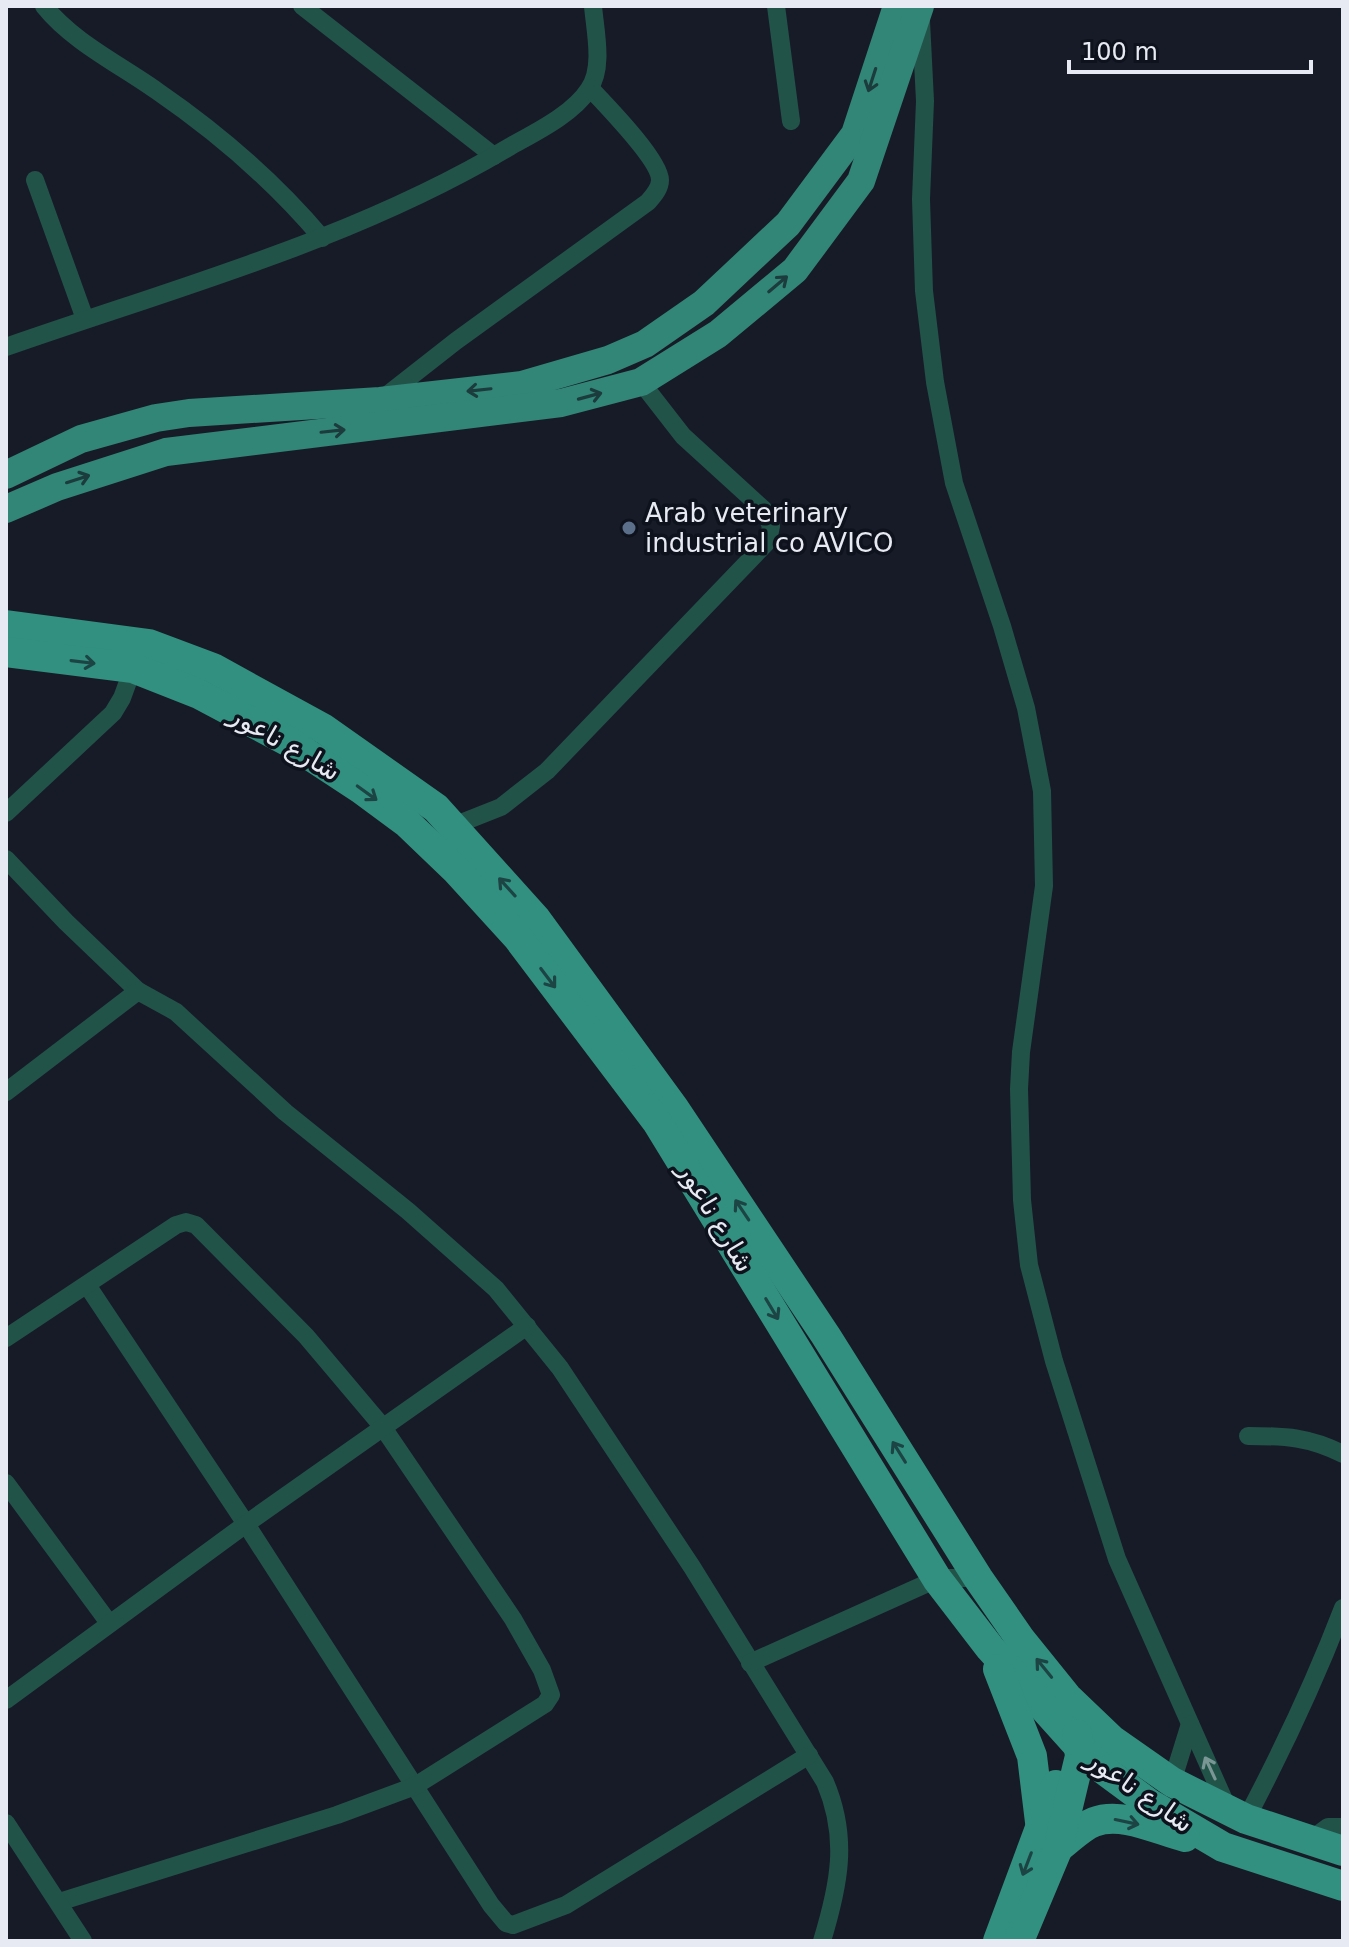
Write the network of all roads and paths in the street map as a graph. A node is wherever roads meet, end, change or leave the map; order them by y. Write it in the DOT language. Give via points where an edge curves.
graph roads {
  1 [pos="44,6"];
  2 [pos="302,6"];
  3 [pos="593,6"];
  4 [pos="776,6"];
  5 [pos="897,6"];
  6 [pos="920,6"];
  7 [pos="590,88"];
  8 [pos="791,121"];
  9 [pos="494,156"];
  10 [pos="35,180"];
  11 [pos="322,238"];
  12 [pos="85,319"];
  13 [pos="6,347"];
  14 [pos="641,382"];
  15 [pos="380,401"];
  16 [pos="189,413"];
  17 [pos="135,423"];
  18 [pos="190,447"];
  19 [pos="141,458"];
  20 [pos="6,475"];
  21 [pos="6,509"];
  22 [pos="6,625"];
  23 [pos="6,652"];
  24 [pos="133,668"];
  25 [pos="206,681"];
  26 [pos="6,813"];
  27 [pos="453,826"];
  28 [pos="6,859"];
  29 [pos="138,991"];
  30 [pos="6,1092"];
  31 [pos="87,1285"];
  32 [pos="527,1326"];
  33 [pos="6,1338"];
  34 [pos="382,1426"];
  35 [pos="1248,1436"];
  36 [pos="1343,1454"];
  37 [pos="6,1483"];
  38 [pos="246,1524"];
  39 [pos="978,1578"];
  40 [pos="937,1579"];
  41 [pos="1343,1608"];
  42 [pos="109,1623"];
  43 [pos="990,1648"];
  44 [pos="750,1663"];
  45 [pos="1067,1697"];
  46 [pos="6,1700"];
  47 [pos="1190,1724"];
  48 [pos="1112,1740"];
  49 [pos="1080,1748"];
  50 [pos="809,1755"];
  51 [pos="1172,1782"];
  52 [pos="415,1786"];
  53 [pos="1238,1816"];
  54 [pos="6,1823"];
  55 [pos="1343,1827"];
  56 [pos="1050,1837"];
  57 [pos="1309,1841"];
  58 [pos="1223,1847"];
  59 [pos="1343,1851"];
  60 [pos="1343,1886"];
  61 [pos="59,1902"];
  62 [pos="83,1941"];
  63 [pos="822,1941"];
  64 [pos="998,1941"];
  65 [pos="1019,1941"];
  1 -- 11 [label="street" via="70,32 191,115 272,182"];
  2 -- 9 [label="street"];
  3 -- 7 [label="street" via="597,60"];
  4 -- 8 [label="street"];
  5 -- 15 [label="main road, one-way" via="855,134 788,224 704,303 645,344 608,360 522,385"];
  14 -- 6 [label="main road, one-way" via="718,334 795,270 861,181"];
  6 -- 47 [label="street" via="924,291 935,382 954,483 1026,708 1042,791 1044,886 1019,1089 1029,1265 1091,1485 1117,1559"];
  7 -- 9 [label="street" via="560,115"];
  7 -- 15 [label="street" via="657,169 660,182 655,194"];
  9 -- 11 [label="street" via="461,177"];
  10 -- 12 [label="street"];
  11 -- 12 [label="street"];
  12 -- 13 [label="street"];
  18 -- 14 [label="main road, one-way" via="561,403"];
  14 -- 27 [label="street" via="683,436 763,509 771,526 768,541 547,771 501,807"];
  15 -- 16 [label="main road"];
  16 -- 17 [label="main road"];
  16 -- 18 [label="main road"];
  17 -- 19 [label="main road"];
  17 -- 20 [label="main road" via="81,439"];
  18 -- 19 [label="main road"];
  21 -- 19 [label="main road, one-way"];
  22 -- 25 [label="highway, شارع ناعور" via="149,644"];
  23 -- 24 [label="highway, شارع ناعور, one-way"];
  24 -- 25 [label="highway, شارع ناعور"];
  24 -- 26 [label="street" via="113,713"];
  25 -- 27 [label="highway, شارع ناعور" via="324,729 436,808"];
  25 -- 40 [label="highway, شارع ناعور, one-way" via="407,823 518,938 657,1122"];
  39 -- 27 [label="highway, شارع ناعور, one-way" via="674,1108 536,919"];
  28 -- 29 [label="street"];
  29 -- 30 [label="street"];
  29 -- 32 [label="street" via="176,1012 285,1112 408,1211 496,1289"];
  31 -- 33 [label="street"];
  31 -- 34 [label="street" via="176,1225 191,1222 306,1336"];
  31 -- 38 [label="street"];
  32 -- 34 [label="street"];
  32 -- 44 [label="street" via="692,1567"];
  34 -- 38 [label="street"];
  34 -- 52 [label="street" via="513,1619 551,1695 545,1704"];
  35 -- 36 [label="street" via="1295,1436"];
  37 -- 42 [label="street"];
  38 -- 42 [label="street"];
  38 -- 52 [label="street"];
  39 -- 40 [label="street"];
  45 -- 39 [label="highway, شارع ناعور, one-way"];
  40 -- 43 [label="highway, شارع ناعور"];
  40 -- 44 [label="street"];
  41 -- 53 [label="street" via="1332,1660"];
  42 -- 46 [label="street"];
  43 -- 49 [label="highway, شارع ناعور"];
  43 -- 56 [label="highway" via="1032,1756"];
  44 -- 50 [label="street"];
  45 -- 48 [label="highway, شارع ناعور"];
  45 -- 49 [label="highway"];
  47 -- 51 [label="street"];
  53 -- 47 [label="street, one-way"];
  48 -- 49 [label="highway"];
  48 -- 51 [label="highway, شارع ناعور"];
  49 -- 56 [label="highway"];
  49 -- 58 [label="highway, شارع ناعور" via="1150,1804"];
  50 -- 52 [label="street" via="593,1890 513,1925 491,1905"];
  50 -- 63 [label="street" via="832,1798 841,1855"];
  51 -- 53 [label="highway, شارع ناعور"];
  52 -- 61 [label="street"];
  53 -- 57 [label="highway, شارع ناعور"];
  54 -- 61 [label="street"];
  55 -- 57 [label="street" via="1328,1827"];
  56 -- 58 [label="highway, one-way" via="1104,1818"];
  56 -- 64 [label="highway, one-way"];
  56 -- 65 [label="highway"];
  57 -- 59 [label="highway, شارع ناعور"];
  58 -- 60 [label="highway, شارع ناعور"];
  61 -- 62 [label="street"];
}
